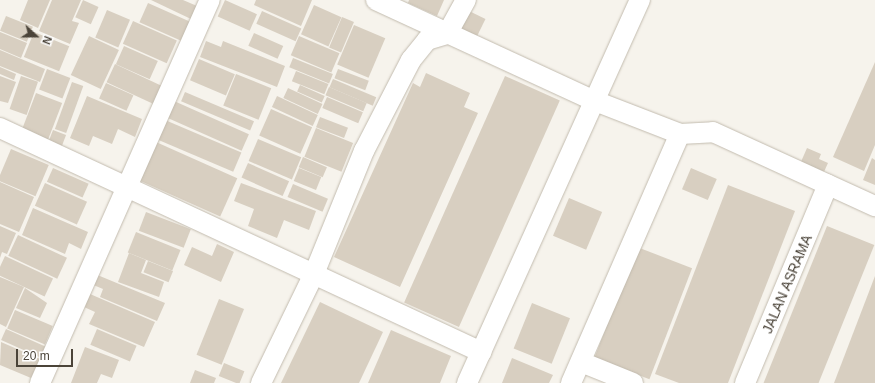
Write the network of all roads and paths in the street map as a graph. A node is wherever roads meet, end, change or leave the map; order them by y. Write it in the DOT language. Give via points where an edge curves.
graph roads {
  1 [pos="210,0"];
  2 [pos="376,0"];
  3 [pos="466,0"];
  4 [pos="640,0"];
  5 [pos="447,34"];
  6 [pos="595,102"];
  7 [pos="0,128"];
  8 [pos="680,134"];
  9 [pos="126,185"];
  10 [pos="828,185"];
  11 [pos="875,206"];
  12 [pos="314,274"];
  13 [pos="481,352"];
  14 [pos="581,362"];
  15 [pos="40,383"];
  16 [pos="261,383"];
  17 [pos="467,383"];
  18 [pos="571,383"];
  19 [pos="633,383"];
  20 [pos="745,383"];
  1 -- 9 [label="street"];
  2 -- 5 [label="street"];
  3 -- 5 [label="street"];
  4 -- 6 [label="street"];
  5 -- 6 [label="street"];
  5 -- 12 [label="street" via="427,40 411,60 364,151"];
  6 -- 8 [label="street"];
  6 -- 13 [label="street"];
  7 -- 9 [label="street"];
  8 -- 10 [label="street" via="713,132"];
  8 -- 14 [label="street"];
  9 -- 12 [label="street"];
  9 -- 15 [label="street"];
  10 -- 11 [label="street"];
  10 -- 20 [label="street, JALAN ASRAMA"];
  12 -- 13 [label="street"];
  12 -- 16 [label="street"];
  13 -- 17 [label="street"];
  14 -- 18 [label="street"];
  14 -- 19 [label="street"];
}
